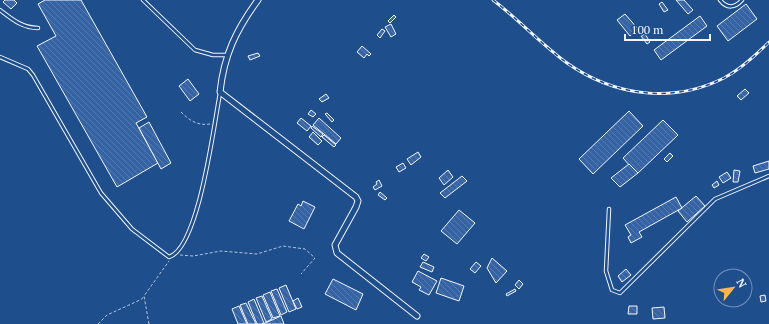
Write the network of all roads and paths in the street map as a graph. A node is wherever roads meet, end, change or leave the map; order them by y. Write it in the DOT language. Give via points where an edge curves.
graph roads {
  1 [pos="143,0"];
  2 [pos="258,0"];
  3 [pos="720,0"];
  4 [pos="742,0"];
  5 [pos="0,10"];
  6 [pos="38,28"];
  7 [pos="227,55"];
  8 [pos="0,57"];
  9 [pos="220,92"];
  10 [pos="181,112"];
  11 [pos="214,123"];
  12 [pos="769,176"];
  13 [pos="609,209"];
  14 [pos="174,255"];
  15 [pos="302,274"];
  16 [pos="144,296"];
  17 [pos="417,316"];
  18 [pos="98,324"];
  19 [pos="149,324"];
  1 -- 7 [label="lane" via="195,50 213,55"];
  2 -- 7 [label="street" via="236,34"];
  3 -- 4 [label="lane" via="730,7"];
  5 -- 6 [label="lane" via="15,22 30,28"];
  7 -- 9 [label="street" via="222,69"];
  8 -- 14 [label="lane" via="28,69 34,75 101,193 132,229 169,257"];
  9 -- 11 [label="lane"];
  9 -- 17 [label="street" via="356,197 356,207 335,249"];
  10 -- 11 [label="path" via="190,121 204,125"];
  11 -- 14 [label="lane" via="201,196 193,224 180,250"];
  12 -- 13 [label="lane" via="715,199 620,292 612,290 606,270"];
  14 -- 15 [label="path" via="193,256 221,251 257,254 282,246 305,248 315,258"];
  14 -- 16 [label="path"];
  16 -- 18 [label="path" via="107,316"];
  16 -- 19 [label="path"];
}
